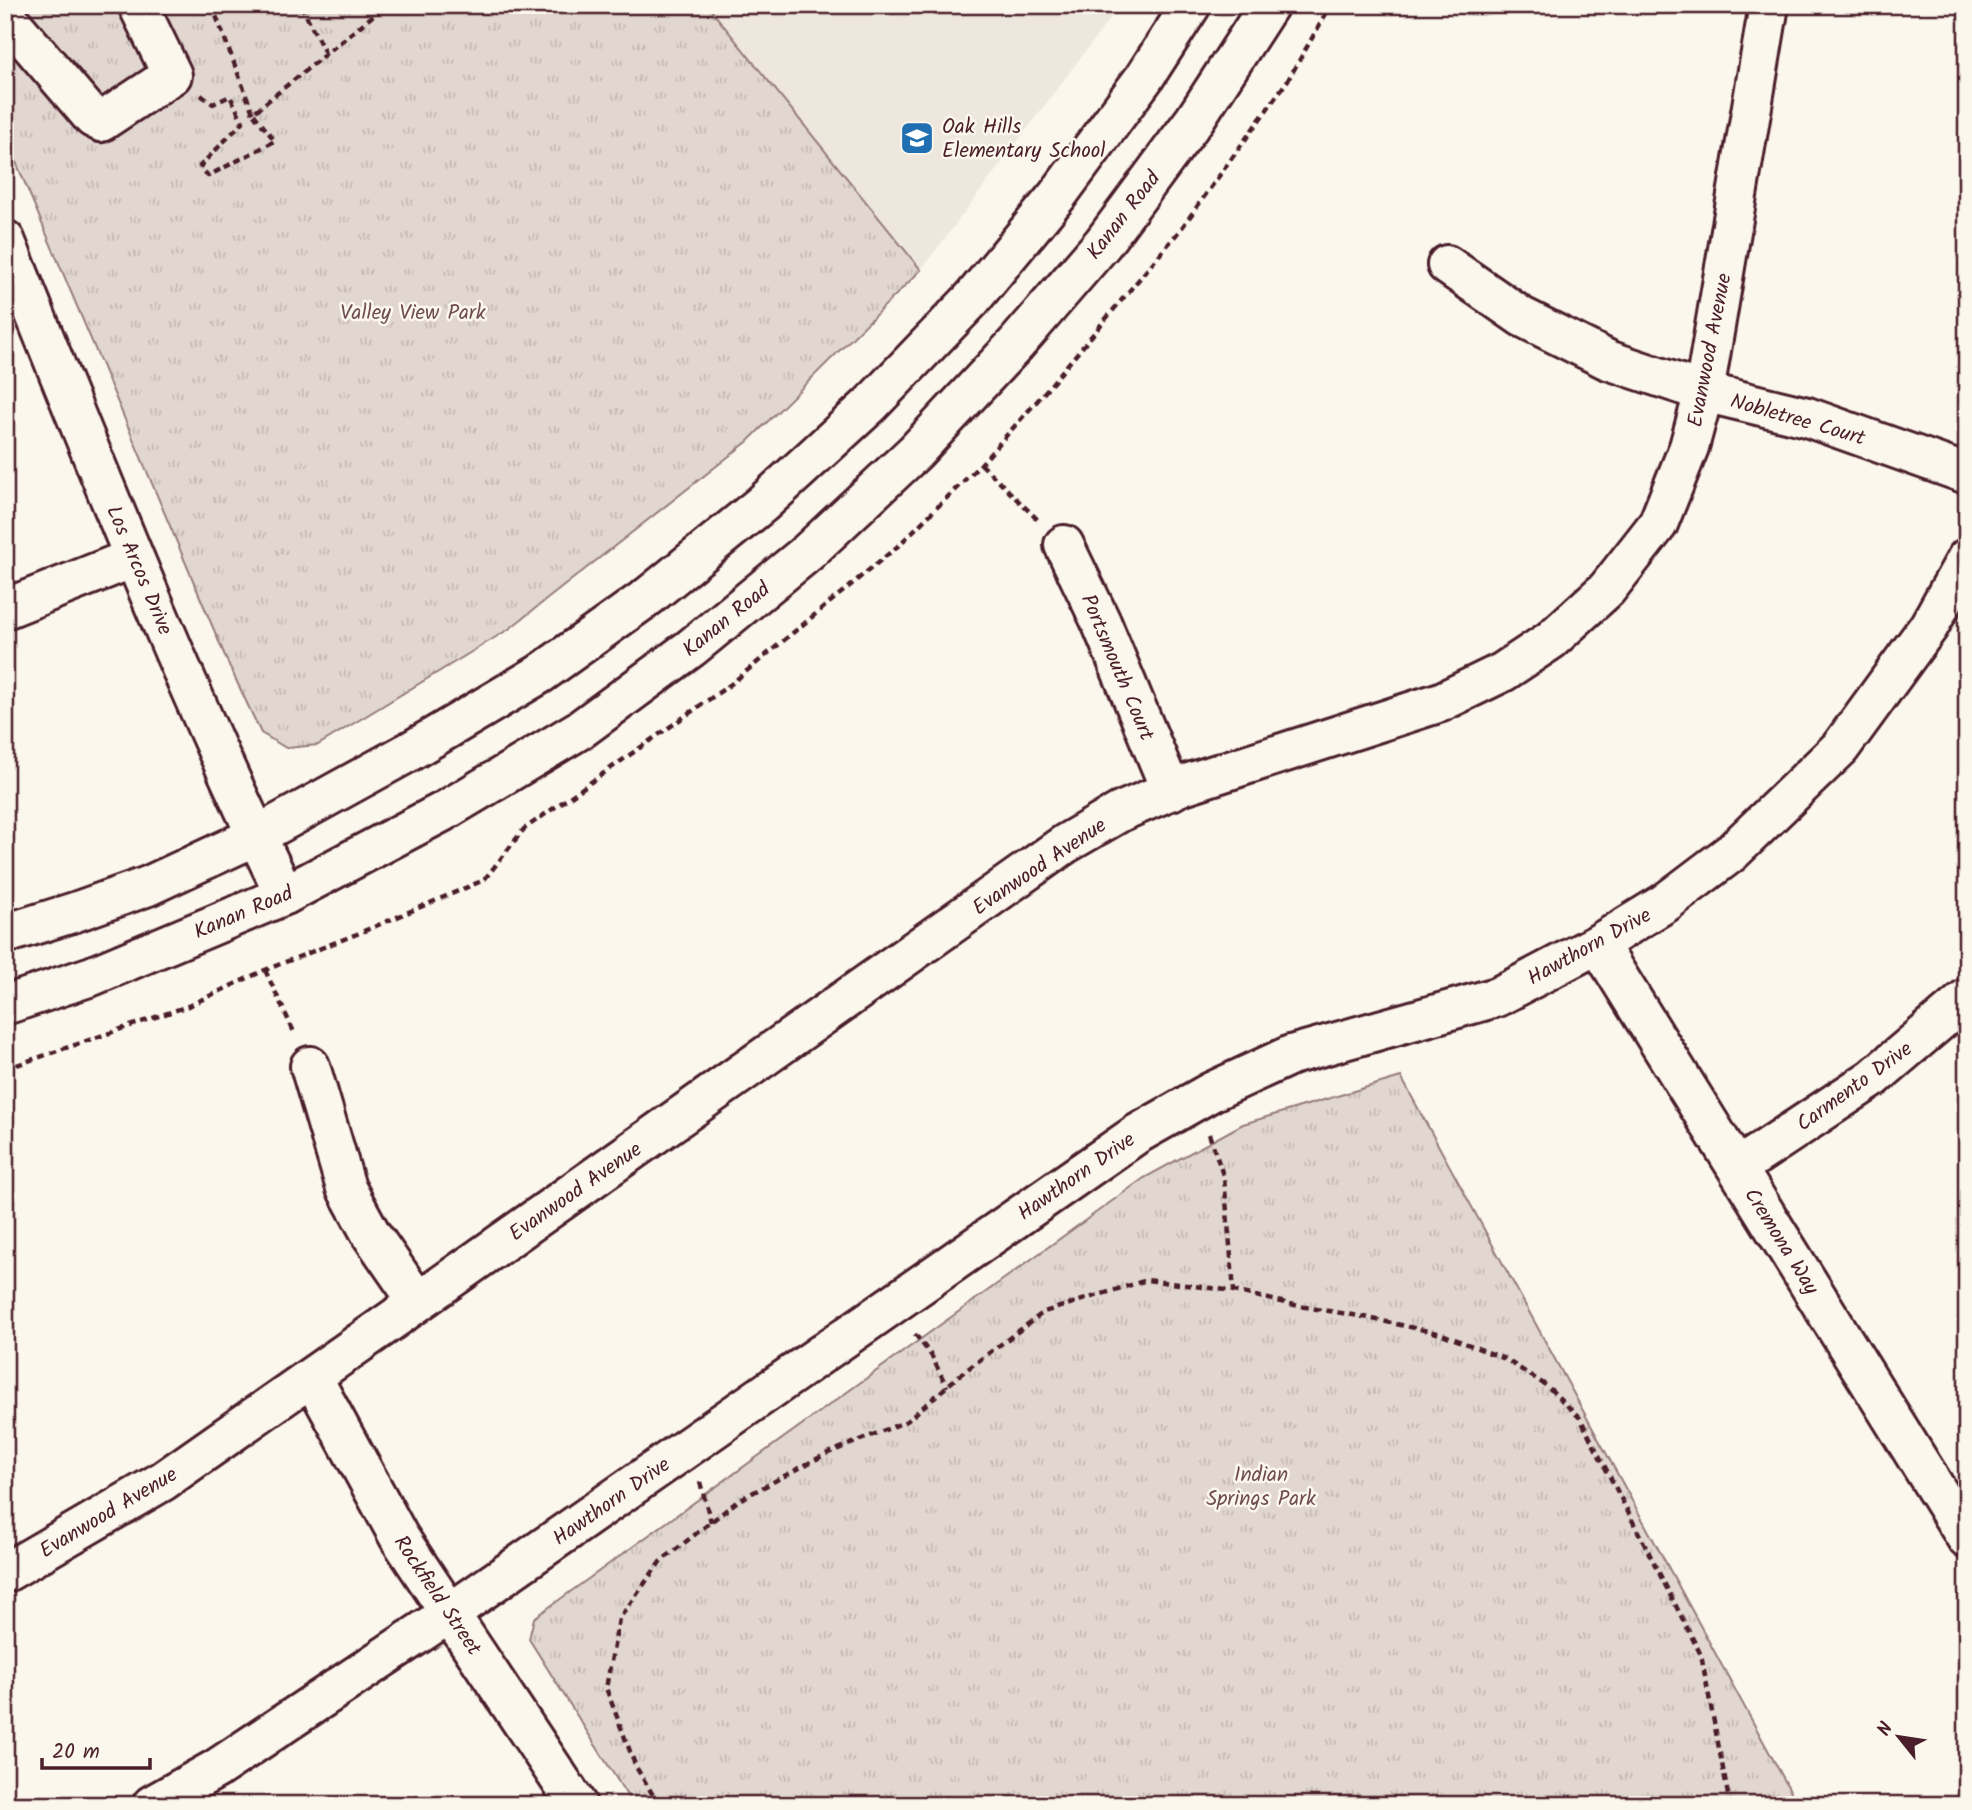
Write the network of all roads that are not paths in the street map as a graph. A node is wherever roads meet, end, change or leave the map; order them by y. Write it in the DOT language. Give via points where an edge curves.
graph roads {
  1 [pos="138,5"];
  2 [pos="1191,5"];
  3 [pos="1269,5"];
  4 [pos="1769,5"];
  5 [pos="5,15"];
  6 [pos="5,240"];
  7 [pos="1447,265"];
  8 [pos="1704,392"];
  9 [pos="1967,474"];
  10 [pos="1064,545"];
  11 [pos="134,558"];
  12 [pos="1967,558"];
  13 [pos="5,609"];
  14 [pos="1171,791"];
  15 [pos="256,836"];
  16 [pos="285,895"];
  17 [pos="5,934"];
  18 [pos="1598,944"];
  19 [pos="1967,998"];
  20 [pos="5,1005"];
  21 [pos="310,1066"];
  22 [pos="1737,1168"];
  23 [pos="418,1302"];
  24 [pos="312,1377"];
  25 [pos="1967,1539"];
  26 [pos="5,1573"];
  27 [pos="450,1613"];
  28 [pos="152,1805"];
  29 [pos="577,1805"];
  1 -- 5 [label="street" via="172,75 102,122 93,118"];
  2 -- 15 [label="street" via="1065,185 972,299 870,405 762,504 649,596 540,674"];
  3 -- 16 [label="street, Kanan Road" via="1195,119 1103,243 915,452 807,553 691,648 581,729 446,810"];
  4 -- 8 [label="street, Evanwood Avenue"];
  6 -- 11 [label="street, Los Arcos Drive"];
  7 -- 8 [label="street, Nobletree Court" via="1522,317 1608,360"];
  8 -- 9 [label="street, Nobletree Court" via="1807,417"];
  8 -- 14 [label="street, Evanwood Avenue" via="1689,447 1658,524 1606,589 1551,640 1503,672 1441,702"];
  10 -- 14 [label="street, Portsmouth Court"];
  11 -- 13 [label="street"];
  11 -- 15 [label="street, Los Arcos Drive"];
  12 -- 18 [label="street, Hawthorn Drive" via="1929,626 1840,748 1731,853 1665,903"];
  14 -- 23 [label="street, Evanwood Avenue" via="1120,812 1065,845"];
  15 -- 16 [label="street, Los Arcos Drive"];
  15 -- 17 [label="street" via="148,886"];
  16 -- 20 [label="street, Kanan Road" via="92,976"];
  18 -- 22 [label="street, Cremona Way"];
  18 -- 27 [label="street, Hawthorn Drive" via="1496,997 1291,1055 1193,1101 1137,1134"];
  19 -- 22 [label="street, Carmento Drive" via="1873,1078"];
  21 -- 23 [label="street" via="345,1188"];
  22 -- 25 [label="street, Cremona Way"];
  23 -- 24 [label="street, Evanwood Avenue"];
  24 -- 26 [label="street, Evanwood Avenue" via="163,1481"];
  24 -- 27 [label="street, Rockfield Street" via="399,1537"];
  27 -- 28 [label="street, Hawthorn Drive" via="216,1769"];
  27 -- 29 [label="street, Rockfield Street"];
}
